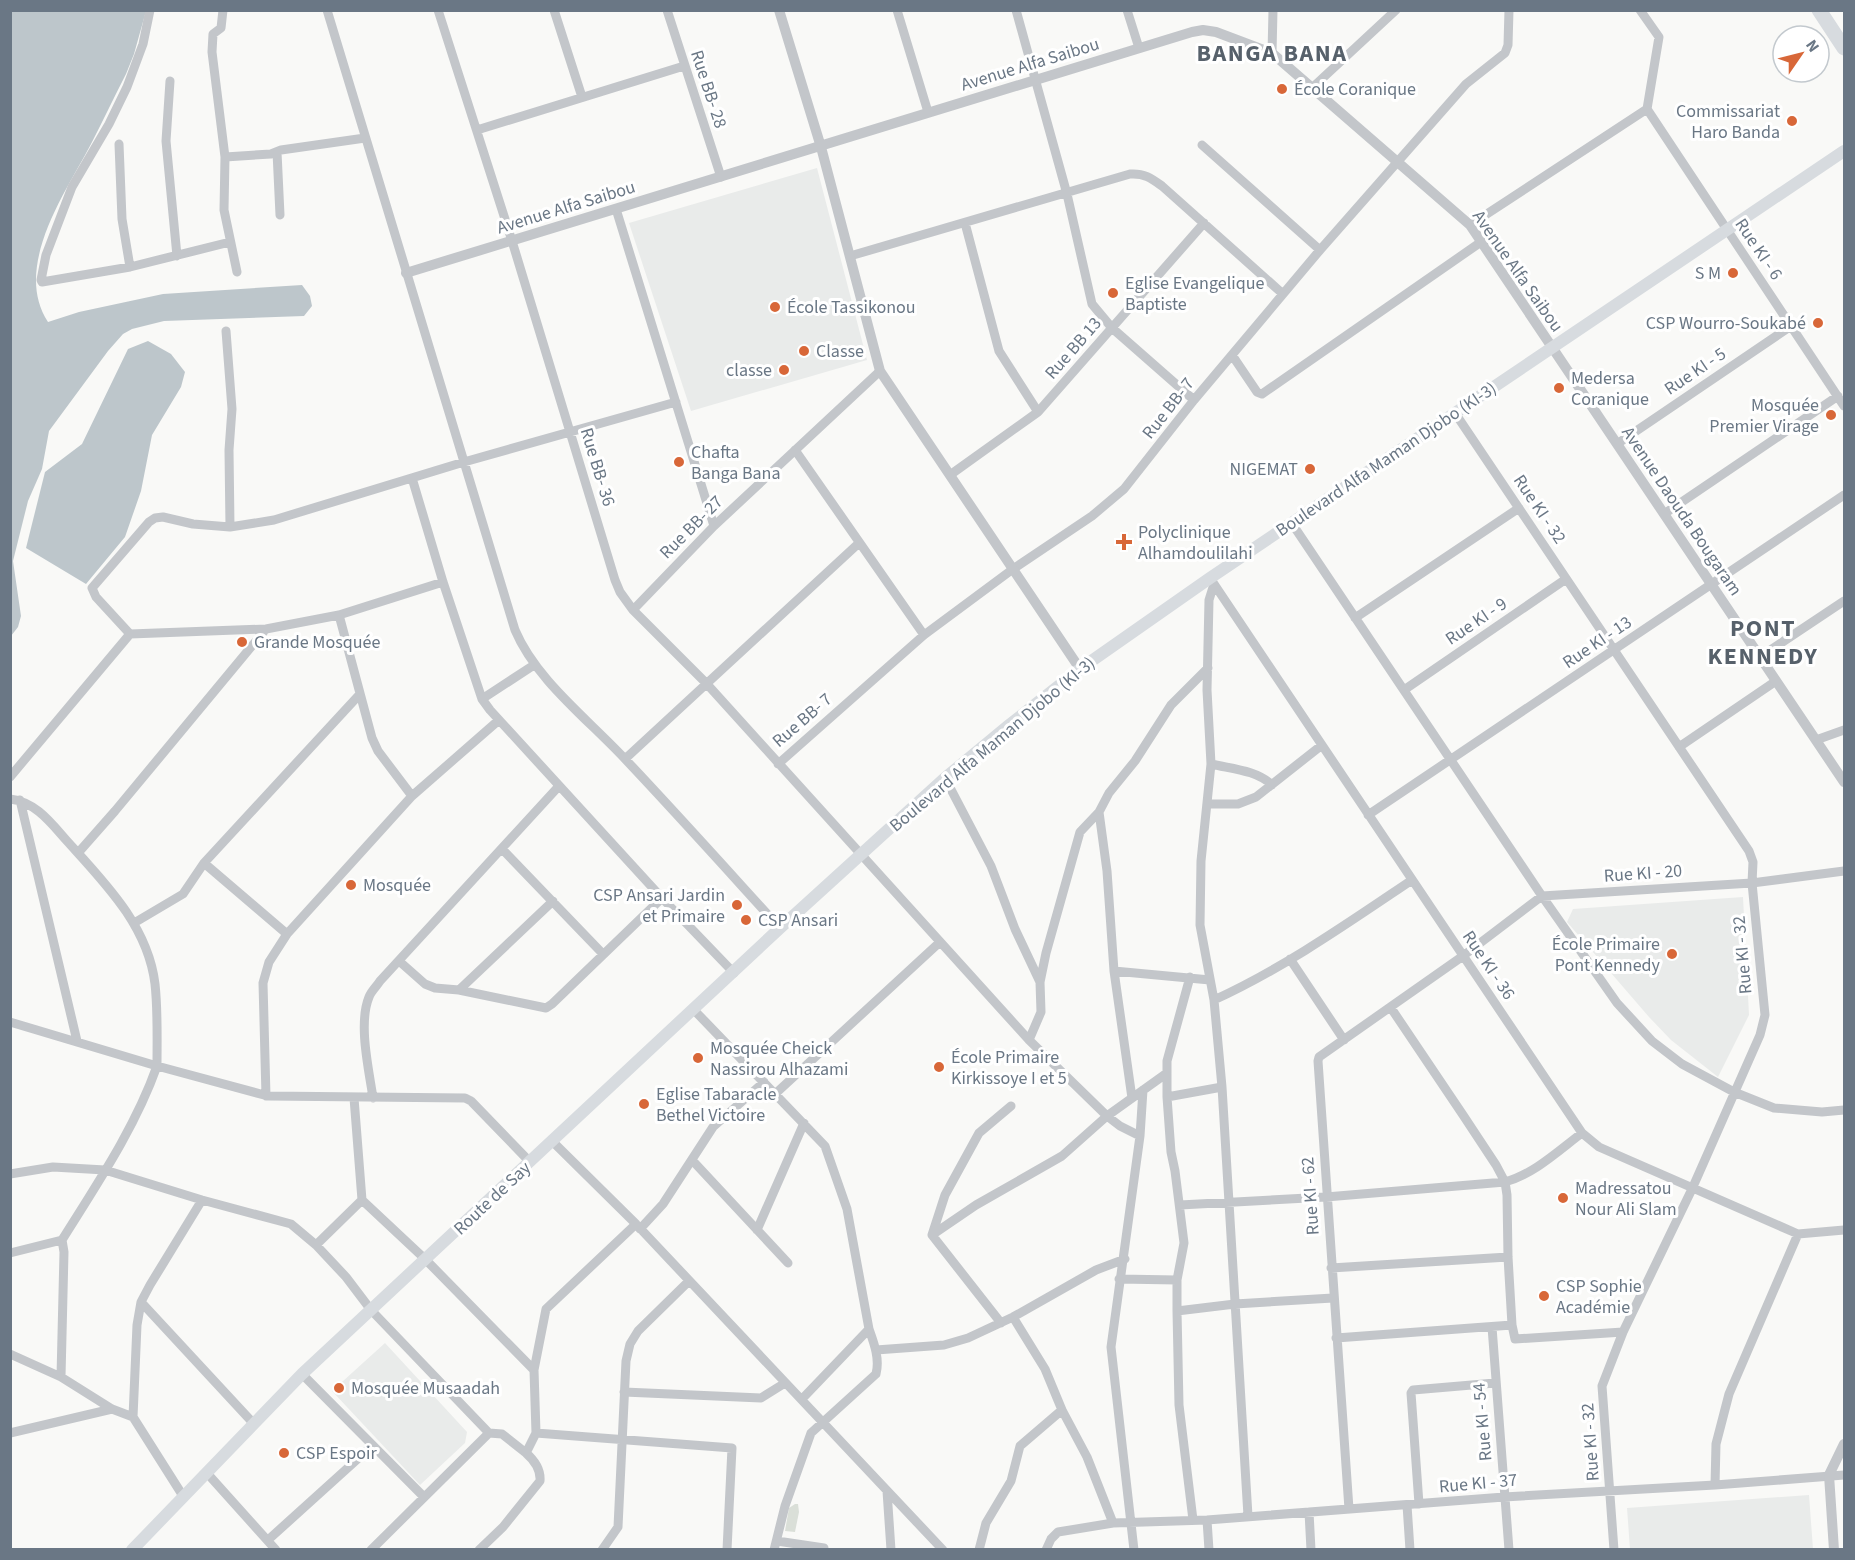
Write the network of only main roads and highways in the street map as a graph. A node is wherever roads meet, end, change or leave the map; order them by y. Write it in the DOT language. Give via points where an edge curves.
graph roads {
  1 [pos="1819,10"];
  2 [pos="1830,10"];
  3 [pos="1845,32"];
  4 [pos="1845,48"];
  5 [pos="1844,151"];
  6 [pos="861,854"];
  7 [pos="140,1547"];
  1 -- 4 [label="highway"];
  2 -- 3 [label="highway"];
  5 -- 6 [label="main road, Boulevard Alfa Maman Djobo (KI-3)" via="1291,522 1212,581 1080,669 945,778"];
  6 -- 7 [label="main road, Route de Say" via="302,1374 183,1496"];
}
